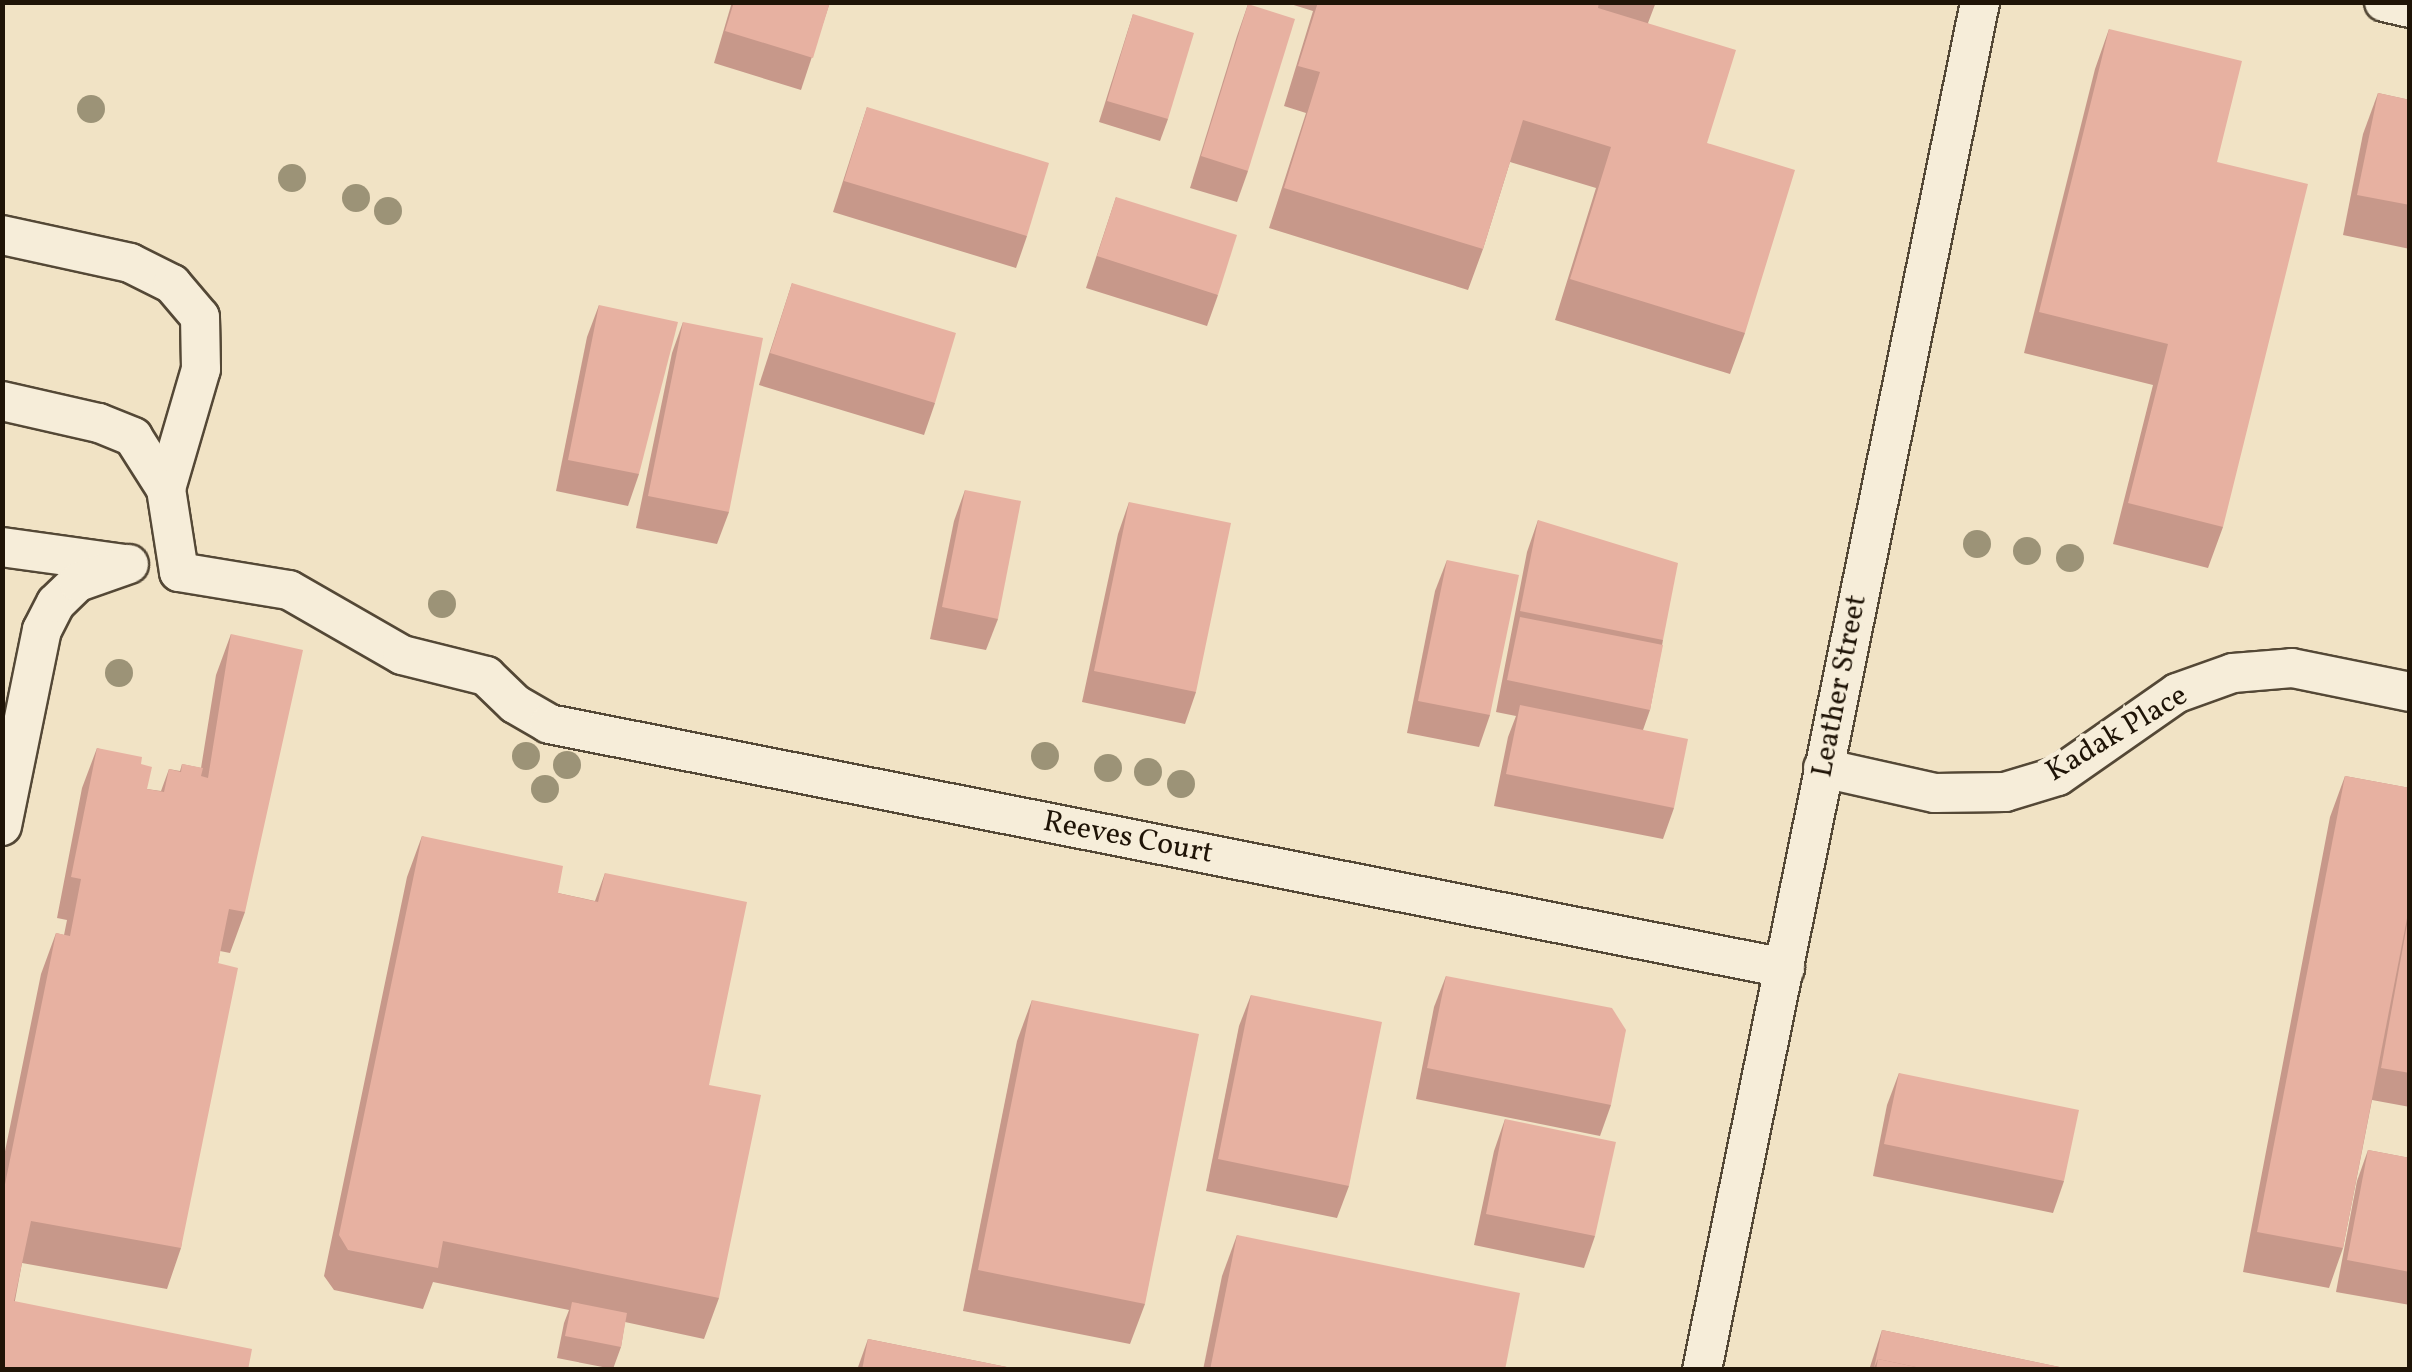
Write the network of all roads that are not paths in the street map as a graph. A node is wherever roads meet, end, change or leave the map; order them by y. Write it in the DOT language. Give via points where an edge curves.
graph roads {
  1 [pos="1980,2"];
  2 [pos="2384,2"];
  3 [pos="2410,8"];
  4 [pos="2,235"];
  5 [pos="2,401"];
  6 [pos="166,489"];
  7 [pos="2,548"];
  8 [pos="128,564"];
  9 [pos="179,572"];
  10 [pos="2410,692"];
  11 [pos="1823,768"];
  12 [pos="2,826"];
  13 [pos="1785,968"];
  14 [pos="1702,1370"];
  1 -- 11 [label="street, Leather Street"];
  2 -- 3 [label="street"];
  4 -- 6 [label="street" via="130,263 172,284 200,317 202,369"];
  5 -- 6 [label="street" via="100,422 133,438"];
  6 -- 9 [label="street"];
  7 -- 8 [label="street"];
  8 -- 9 [label="street"];
  8 -- 12 [label="street" via="78,582 42,630"];
  9 -- 13 [label="street, Reeves Court" via="289,590 402,655 486,676 549,724"];
  10 -- 11 [label="street, Kadak Place" via="2292,668 2232,673 2177,693 2058,776 2005,792 1935,792"];
  11 -- 13 [label="street, Leather Street"];
  13 -- 14 [label="street, Leather Street"];
}
